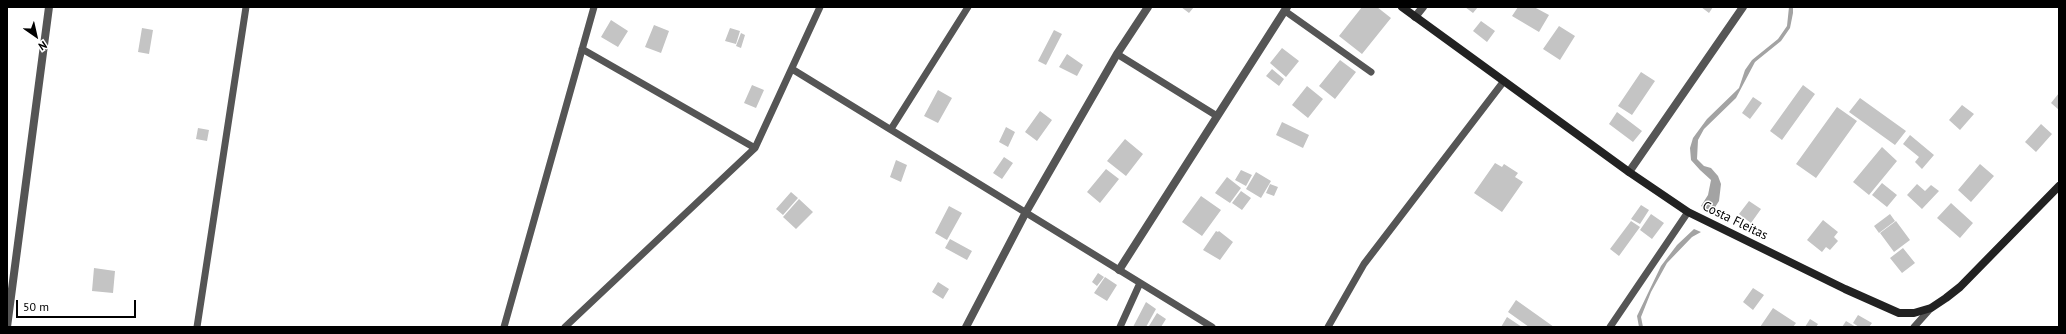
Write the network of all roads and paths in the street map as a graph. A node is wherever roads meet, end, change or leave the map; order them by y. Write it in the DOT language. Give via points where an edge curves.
graph roads {
  1 [pos="49,7"];
  2 [pos="246,7"];
  3 [pos="594,7"];
  4 [pos="820,7"];
  5 [pos="968,7"];
  6 [pos="1148,7"];
  7 [pos="1402,7"];
  8 [pos="1423,7"];
  9 [pos="1743,7"];
  10 [pos="1286,9"];
  11 [pos="1415,17"];
  12 [pos="582,49"];
  13 [pos="1117,54"];
  14 [pos="792,69"];
  15 [pos="1371,72"];
  16 [pos="1504,81"];
  17 [pos="1217,116"];
  18 [pos="890,129"];
  19 [pos="755,148"];
  20 [pos="1629,172"];
  21 [pos="2059,186"];
  22 [pos="1026,212"];
  23 [pos="1688,212"];
  24 [pos="1119,270"];
  25 [pos="1140,283"];
  26 [pos="1931,308"];
  27 [pos="7,327"];
  28 [pos="197,327"];
  29 [pos="504,327"];
  30 [pos="565,327"];
  31 [pos="966,327"];
  32 [pos="1120,327"];
  33 [pos="1212,327"];
  34 [pos="1328,327"];
  35 [pos="1610,327"];
  36 [pos="1914,327"];
  1 -- 27 [label="street"];
  2 -- 28 [label="lane"];
  3 -- 12 [label="lane"];
  4 -- 14 [label="lane"];
  5 -- 18 [label="lane"];
  6 -- 13 [label="street"];
  7 -- 11 [label="main road, Costa Fleitas"];
  8 -- 11 [label="street"];
  9 -- 20 [label="street"];
  10 -- 15 [label="lane"];
  10 -- 17 [label="street"];
  11 -- 16 [label="main road, Costa Fleitas"];
  12 -- 19 [label="lane"];
  12 -- 29 [label="lane"];
  13 -- 17 [label="lane"];
  13 -- 22 [label="street"];
  14 -- 18 [label="lane"];
  14 -- 19 [label="lane"];
  16 -- 20 [label="main road, Costa Fleitas"];
  16 -- 34 [label="lane" via="1364,264"];
  17 -- 24 [label="street"];
  18 -- 22 [label="lane"];
  19 -- 30 [label="lane"];
  20 -- 23 [label="main road, Costa Fleitas"];
  21 -- 26 [label="main road, Costa Fleitas" via="1960,287"];
  22 -- 24 [label="lane"];
  22 -- 31 [label="street"];
  23 -- 26 [label="main road, Costa Fleitas" via="1876,304 1899,313 1914,313"];
  23 -- 35 [label="lane"];
  24 -- 25 [label="lane"];
  25 -- 32 [label="lane"];
  25 -- 33 [label="lane"];
  26 -- 36 [label="lane"];
}
